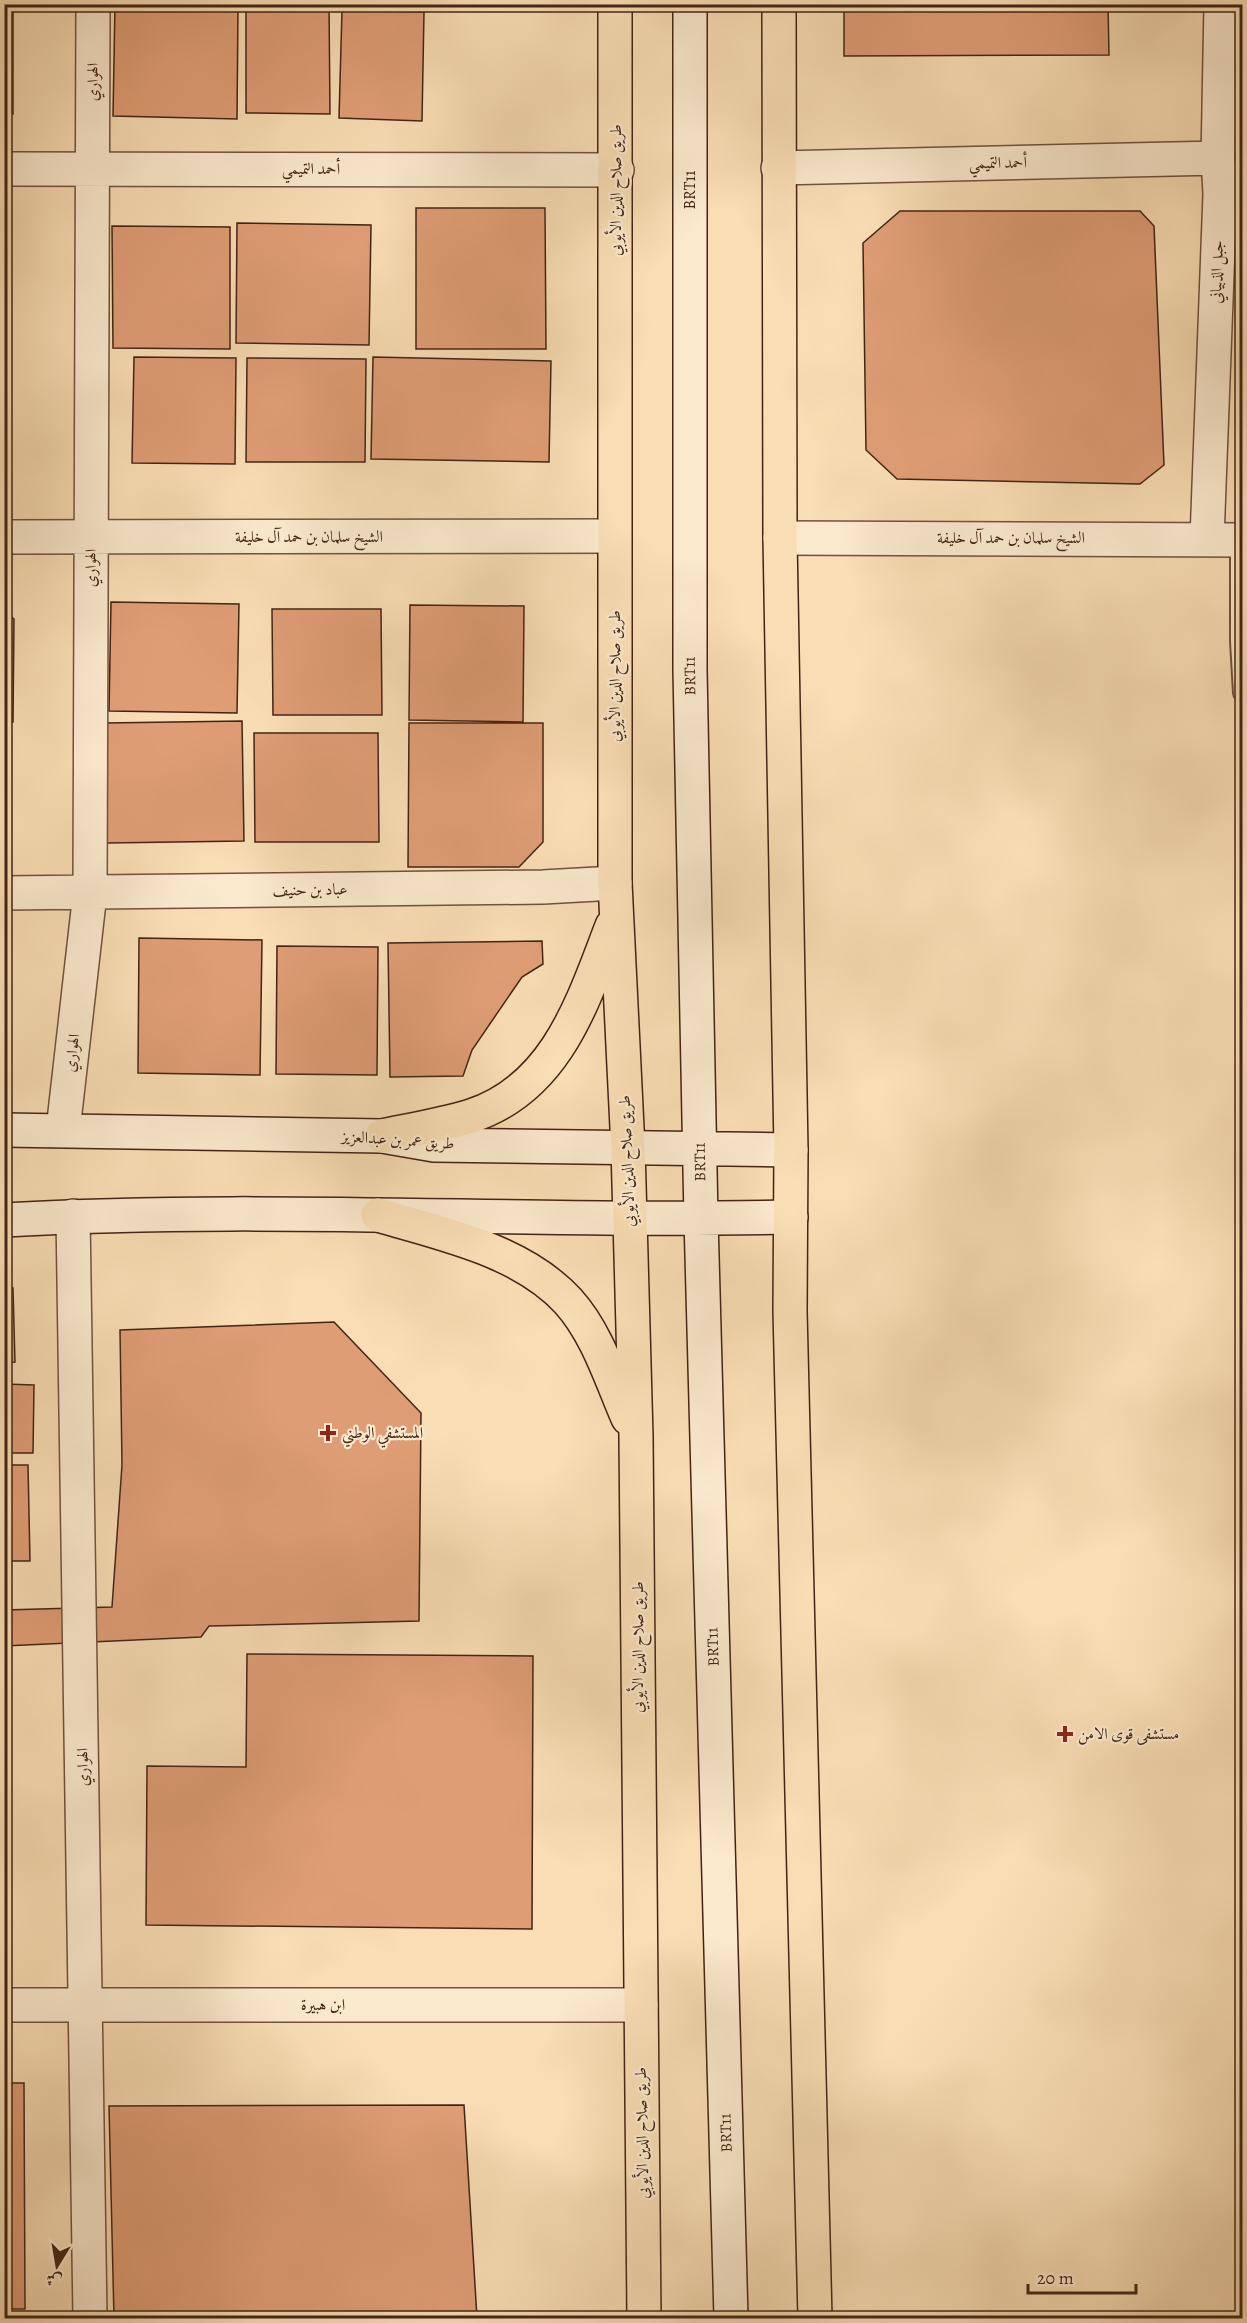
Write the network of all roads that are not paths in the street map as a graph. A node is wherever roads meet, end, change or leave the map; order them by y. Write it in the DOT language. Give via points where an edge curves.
graph roads {
  1 [pos="93,4"];
  2 [pos="615,4"];
  3 [pos="690,4"];
  4 [pos="779,4"];
  5 [pos="1221,4"];
  6 [pos="1218,158"];
  7 [pos="93,168"];
  8 [pos="778,168"];
  9 [pos="4,169"];
  10 [pos="617,170"];
  11 [pos="1231,194"];
  12 [pos="614,536"];
  13 [pos="4,537"];
  14 [pos="91,537"];
  15 [pos="780,538"];
  16 [pos="1229,540"];
  17 [pos="1242,693"];
  18 [pos="615,883"];
  19 [pos="4,893"];
  20 [pos="90,893"];
  21 [pos="616,915"];
  22 [pos="4,1130"];
  23 [pos="63,1130"];
  24 [pos="382,1137"];
  25 [pos="628,1148"];
  26 [pos="700,1149"];
  27 [pos="790,1150"];
  28 [pos="378,1215"];
  29 [pos="73,1216"];
  30 [pos="791,1217"];
  31 [pos="629,1219"];
  32 [pos="701,1219"];
  33 [pos="4,1220"];
  34 [pos="636,1436"];
  35 [pos="4,2005"];
  36 [pos="87,2005"];
  37 [pos="640,2005"];
  38 [pos="90,2319"];
  39 [pos="644,2319"];
  40 [pos="731,2319"];
  41 [pos="815,2319"];
  1 -- 7 [label="street, الهواري"];
  2 -- 10 [label="main road, طريق صلاح الدين الأيوبي"];
  3 -- 26 [label="street, BRT11" via="690,670"];
  4 -- 8 [label="main road"];
  5 -- 6 [label="street, جبل الذبياني"];
  6 -- 8 [label="street, أحمد التميمي"];
  6 -- 11 [label="street, جبل الذبياني"];
  7 -- 9 [label="street, أحمد التميمي"];
  7 -- 10 [label="street, أحمد التميمي"];
  7 -- 14 [label="street, الهواري"];
  8 -- 15 [label="main road"];
  10 -- 12 [label="main road, طريق صلاح الدين الأيوبي"];
  11 -- 16 [label="street, جبل الذبياني"];
  12 -- 14 [label="street, الشيخ سلمان بن حمد آل خليفة"];
  12 -- 18 [label="main road, طريق صلاح الدين الأيوبي"];
  13 -- 14 [label="street, الشيخ سلمان بن حمد آل خليفة"];
  14 -- 20 [label="street, الهواري"];
  15 -- 16 [label="street, الشيخ سلمان بن حمد آل خليفة"];
  15 -- 27 [label="main road"];
  16 -- 17 [label="lane"];
  18 -- 20 [label="street, عباد بن حنيف"];
  18 -- 21 [label="main road, طريق صلاح الدين الأيوبي"];
  19 -- 20 [label="street, عباد بن حنيف"];
  20 -- 23 [label="street, الهواري"];
  21 -- 24 [label="main road" via="572,1027 542,1070 523,1089 472,1116"];
  21 -- 25 [label="main road, طريق صلاح الدين الأيوبي"];
  22 -- 23 [label="street, طريق عمر بن عبدالعزيز"];
  23 -- 24 [label="street, طريق عمر بن عبدالعزيز"];
  24 -- 25 [label="street, طريق عمر بن عبدالعزيز" via="434,1145"];
  25 -- 26 [label="street, طريق عمر بن عبدالعزيز"];
  25 -- 31 [label="main road, طريق صلاح الدين الأيوبي"];
  26 -- 27 [label="street, طريق عمر بن عبدالعزيز"];
  26 -- 32 [label="street, BRT11"];
  27 -- 30 [label="main road"];
  28 -- 29 [label="street"];
  28 -- 31 [label="street"];
  28 -- 34 [label="main road" via="460,1239 516,1264 552,1286 569,1302 599,1349"];
  29 -- 33 [label="street"];
  29 -- 36 [label="street, الهواري"];
  30 -- 32 [label="street"];
  30 -- 41 [label="main road"];
  31 -- 32 [label="street"];
  31 -- 34 [label="main road, طريق صلاح الدين الأيوبي"];
  32 -- 40 [label="street, BRT11"];
  34 -- 37 [label="main road, طريق صلاح الدين الأيوبي"];
  35 -- 36 [label="street, ابن هبيرة"];
  36 -- 37 [label="street, ابن هبيرة"];
  36 -- 38 [label="street, الهواري"];
  37 -- 39 [label="main road, طريق صلاح الدين الأيوبي"];
}
